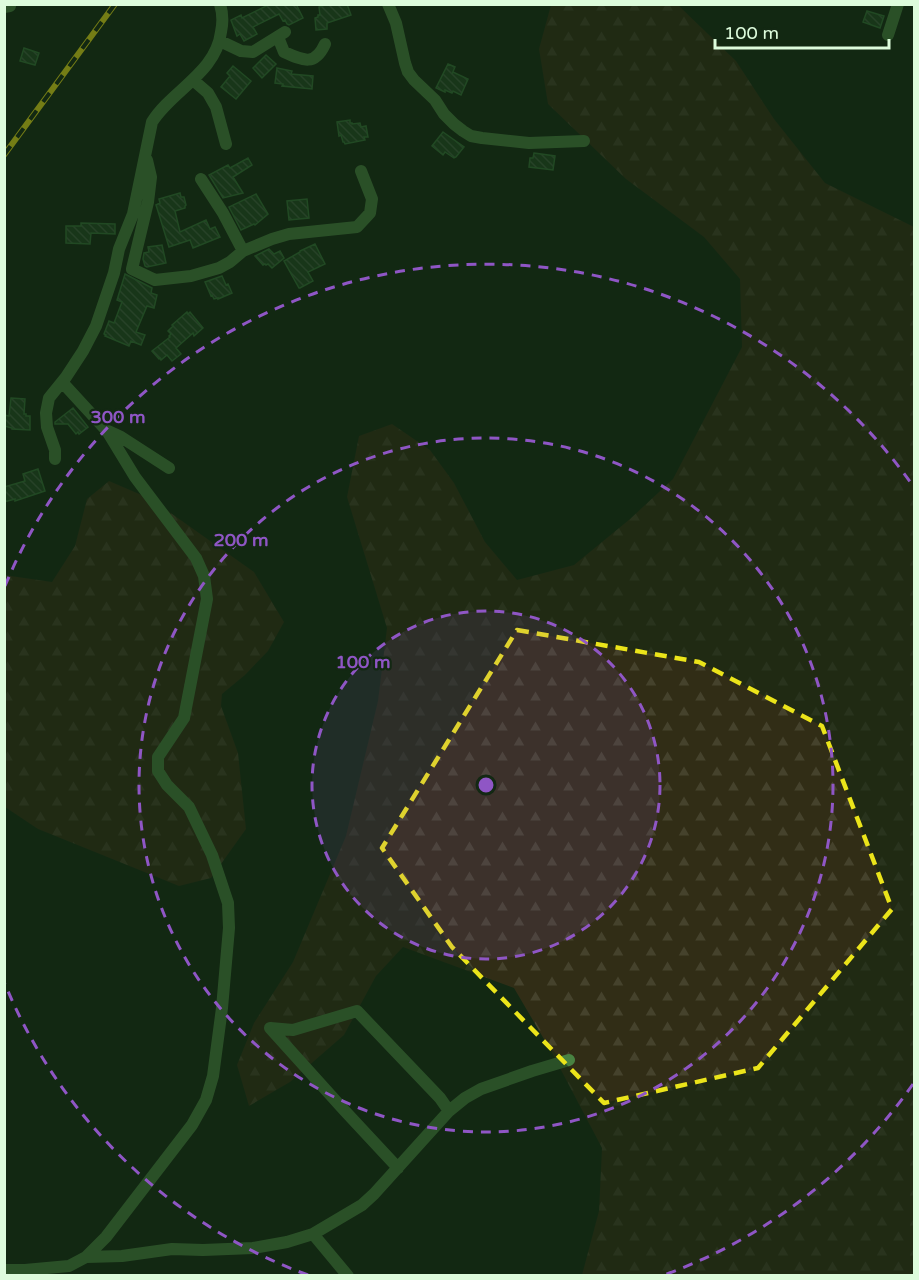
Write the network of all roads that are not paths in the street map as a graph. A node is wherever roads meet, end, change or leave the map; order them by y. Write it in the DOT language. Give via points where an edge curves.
graph roads {
  1 [pos="220,4"];
  2 [pos="388,4"];
  3 [pos="898,4"];
  4 [pos="888,35"];
  5 [pos="220,42"];
  6 [pos="325,44"];
  7 [pos="193,80"];
  8 [pos="584,141"];
  9 [pos="226,144"];
  10 [pos="145,153"];
  11 [pos="361,171"];
  12 [pos="201,179"];
  13 [pos="243,251"];
  14 [pos="62,382"];
  15 [pos="107,431"];
  16 [pos="55,459"];
  17 [pos="169,468"];
  18 [pos="569,1060"];
  19 [pos="449,1111"];
  20 [pos="398,1168"];
  21 [pos="313,1234"];
  22 [pos="86,1257"];
  23 [pos="4,1270"];
  24 [pos="348,1275"];
  1 -- 5 [label="street"];
  2 -- 8 [label="street" via="408,72 463,131 482,138 529,143"];
  3 -- 4 [label="street"];
  5 -- 6 [label="street" via="253,52 281,35 284,52 312,60 320,55"];
  5 -- 7 [label="street" via="216,53"];
  7 -- 9 [label="street" via="216,107"];
  7 -- 10 [label="street" via="158,112"];
  10 -- 13 [label="street" via="151,177 132,269 155,280 191,276 219,268"];
  10 -- 14 [label="street" via="133,214 118,249 96,326"];
  11 -- 13 [label="street" via="372,200 370,213 357,227 289,234"];
  12 -- 13 [label="street"];
  14 -- 15 [label="street"];
  14 -- 16 [label="street" via="49,398 46,413"];
  15 -- 17 [label="street"];
  15 -- 22 [label="street" via="135,477 196,558 204,576 207,599 184,718 158,756 158,771 189,807 212,855 228,903 229,928 213,1076 206,1100 192,1125 106,1237"];
  18 -- 19 [label="street" via="481,1089"];
  19 -- 20 [label="street"];
  19 -- 20 [label="street" via="357,1011 293,1029 270,1028"];
  20 -- 21 [label="street" via="362,1205"];
  21 -- 22 [label="street" via="253,1248 172,1249 122,1257"];
  21 -- 24 [label="street"];
  22 -- 23 [label="street" via="69,1266"];
}
